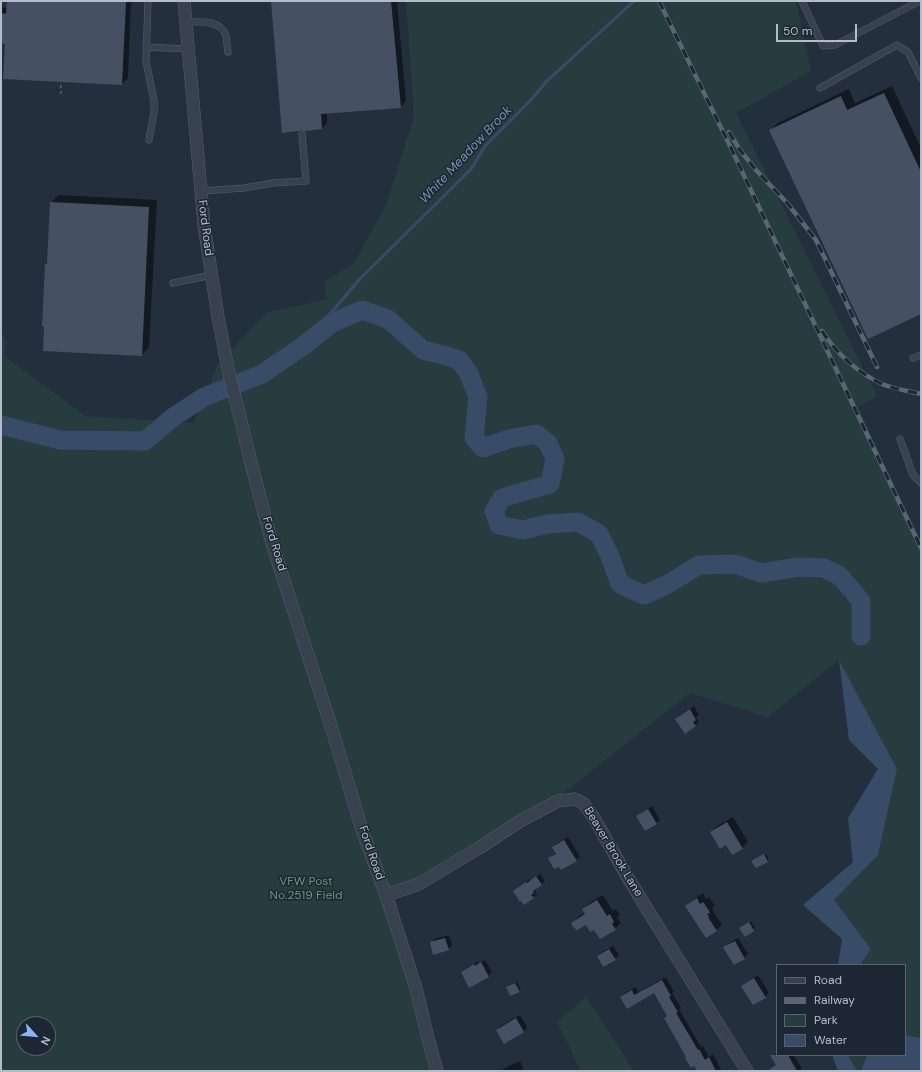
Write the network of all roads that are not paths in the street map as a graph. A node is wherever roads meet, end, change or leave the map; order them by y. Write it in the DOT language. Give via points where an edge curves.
graph roads {
  1 [pos="148,1"];
  2 [pos="184,1"];
  3 [pos="802,1"];
  4 [pos="920,1"];
  5 [pos="186,22"];
  6 [pos="146,47"];
  7 [pos="188,49"];
  8 [pos="228,52"];
  9 [pos="921,78"];
  10 [pos="820,88"];
  11 [pos="302,134"];
  12 [pos="149,140"];
  13 [pos="201,191"];
  14 [pos="212,275"];
  15 [pos="174,283"];
  16 [pos="921,355"];
  17 [pos="913,358"];
  18 [pos="900,439"];
  19 [pos="921,483"];
  20 [pos="386,896"];
  21 [pos="438,1071"];
  22 [pos="747,1071"];
  1 -- 6 [label="lane"];
  2 -- 5 [label="street, Ford Road"];
  3 -- 4 [label="lane" via="823,46 836,44"];
  5 -- 7 [label="street, Ford Road"];
  5 -- 8 [label="lane" via="217,25 226,35"];
  6 -- 7 [label="lane"];
  6 -- 12 [label="lane" via="146,61 154,101"];
  7 -- 13 [label="street, Ford Road"];
  9 -- 10 [label="lane" via="908,52 897,45"];
  11 -- 13 [label="lane" via="306,181"];
  13 -- 14 [label="street, Ford Road"];
  14 -- 15 [label="lane"];
  14 -- 20 [label="street, Ford Road" via="229,374 274,546 363,833"];
  16 -- 17 [label="lane"];
  18 -- 19 [label="lane" via="913,474"];
  20 -- 21 [label="street, Ford Road" via="416,988"];
  20 -- 22 [label="street, Beaver Brook Lane" via="419,884 558,800 575,799 584,804 594,818"];
}
